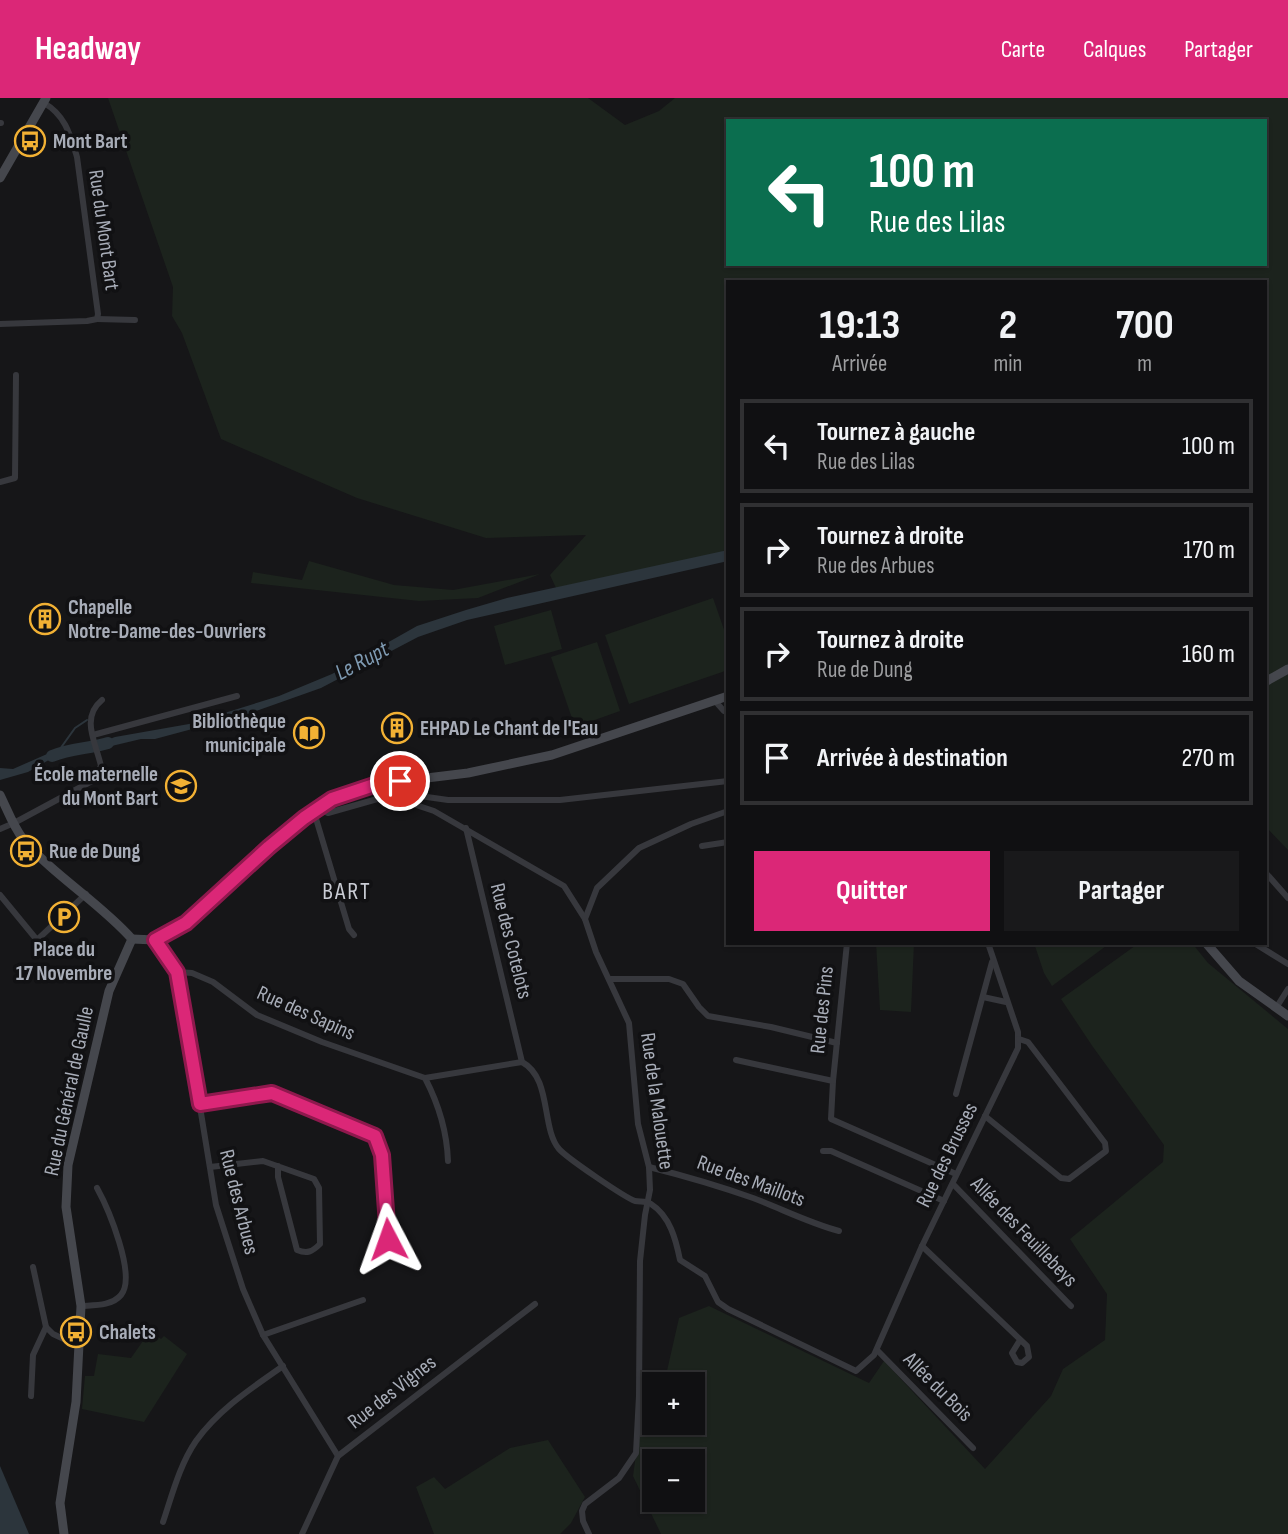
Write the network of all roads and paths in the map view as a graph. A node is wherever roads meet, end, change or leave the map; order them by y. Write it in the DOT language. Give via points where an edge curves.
graph roads {
  1 [pos="45,100"];
  2 [pos="0,178"];
  3 [pos="97,319"];
  4 [pos="135,320"];
  5 [pos="0,324"];
  6 [pos="16,375"];
  7 [pos="0,482"];
  8 [pos="1288,668"];
  9 [pos="1267,681"];
  10 [pos="237,696"];
  11 [pos="726,697"];
  12 [pos="102,701"];
  13 [pos="715,701"];
  14 [pos="726,712"];
  15 [pos="94,738"];
  16 [pos="726,782"];
  17 [pos="395,794"];
  18 [pos="0,795"];
  19 [pos="317,810"];
  20 [pos="726,812"];
  21 [pos="14,823"];
  22 [pos="466,828"];
  23 [pos="0,829"];
  24 [pos="726,842"];
  25 [pos="702,846"];
  26 [pos="1267,874"];
  27 [pos="86,894"];
  28 [pos="0,895"];
  29 [pos="1288,898"];
  30 [pos="585,919"];
  31 [pos="354,936"];
  32 [pos="132,939"];
  33 [pos="155,940"];
  34 [pos="847,945"];
  35 [pos="989,945"];
  36 [pos="1208,945"];
  37 [pos="1257,945"];
  38 [pos="993,960"];
  39 [pos="1288,964"];
  40 [pos="177,972"];
  41 [pos="609,979"];
  42 [pos="1288,989"];
  43 [pos="983,997"];
  44 [pos="1006,1002"];
  45 [pos="1276,1008"];
  46 [pos="1288,1016"];
  47 [pos="1019,1039"];
  48 [pos="836,1043"];
  49 [pos="736,1060"];
  50 [pos="522,1062"];
  51 [pos="425,1078"];
  52 [pos="833,1081"];
  53 [pos="956,1094"];
  54 [pos="200,1104"];
  55 [pos="985,1116"];
  56 [pos="823,1151"];
  57 [pos="448,1161"];
  58 [pos="278,1166"];
  59 [pos="211,1167"];
  60 [pos="649,1167"];
  61 [pos="956,1174"];
  62 [pos="953,1184"];
  63 [pos="97,1188"];
  64 [pos="944,1201"];
  65 [pos="648,1203"];
  66 [pos="839,1231"];
  67 [pos="388,1239"];
  68 [pos="922,1246"];
  69 [pos="33,1267"];
  70 [pos="363,1300"];
  71 [pos="535,1304"];
  72 [pos="81,1306"];
  73 [pos="1071,1306"];
  74 [pos="46,1326"];
  75 [pos="262,1335"];
  76 [pos="1020,1340"];
  77 [pos="79,1346"];
  78 [pos="877,1350"];
  79 [pos="283,1366"];
  80 [pos="32,1396"];
  81 [pos="973,1448"];
  82 [pos="338,1456"];
  83 [pos="163,1522"];
  84 [pos="64,1534"];
  85 [pos="302,1534"];
  86 [pos="589,1534"];
  1 -- 2 [label="main road"];
  1 -- 3 [label="street, Rue du Mont Bart" via="63,119 77,157"];
  3 -- 4 [label="street"];
  3 -- 5 [label="street, Rue du Mont Bart"];
  6 -- 7 [label="street" via="15,478"];
  8 -- 9 [label="main road"];
  10 -- 15 [label="street" via="135,722"];
  11 -- 13 [label="main road"];
  12 -- 15 [label="street" via="90,717"];
  13 -- 14 [label="street"];
  13 -- 19 [label="main road" via="552,755 467,773 377,784 332,799"];
  15 -- 21 [label="street" via="101,766 92,780"];
  16 -- 17 [label="street" via="560,800 448,800"];
  17 -- 19 [label="street" via="328,813"];
  17 -- 22 [label="street, Rue de la Malouette"];
  18 -- 21 [label="main road"];
  19 -- 31 [label="street"];
  19 -- 33 [label="main road" via="186,923"];
  20 -- 30 [label="street" via="639,848 597,888"];
  21 -- 23 [label="street"];
  21 -- 27 [label="main road" via="38,855"];
  22 -- 30 [label="street, Rue de la Malouette" via="564,886"];
  22 -- 50 [label="street, Rue des Cotelots"];
  24 -- 25 [label="street"];
  26 -- 29 [label="street"];
  27 -- 28 [label="street" via="37,940"];
  27 -- 32 [label="main road"];
  30 -- 41 [label="street, Rue de la Malouette"];
  32 -- 33 [label="main road"];
  32 -- 72 [label="main road, Rue du Général de Gaulle" via="109,991 68,1165 66,1207"];
  33 -- 40 [label="street, Rue des Arbues"];
  34 -- 48 [label="street, Rue des Pins"];
  35 -- 38 [label="street"];
  36 -- 45 [label="main road" via="1239,981"];
  37 -- 39 [label="street"];
  38 -- 43 [label="street"];
  38 -- 44 [label="street"];
  40 -- 51 [label="street, Rue des Sapins" via="213,982 257,1015"];
  40 -- 54 [label="street, Rue des Arbues"];
  41 -- 48 [label="street" via="669,979 683,984 708,1016"];
  41 -- 60 [label="street, Rue de la Malouette" via="629,1023 638,1124"];
  42 -- 45 [label="street"];
  43 -- 44 [label="street"];
  43 -- 53 [label="street"];
  44 -- 47 [label="street"];
  45 -- 46 [label="main road"];
  47 -- 55 [label="street, Rue des Brusses"];
  47 -- 55 [label="street" via="1028,1042 1105,1143 1106,1151 1069,1179 1060,1178"];
  48 -- 52 [label="street, Rue des Pins"];
  49 -- 52 [label="street"];
  50 -- 51 [label="street, Rue des Sapins"];
  50 -- 65 [label="street" via="533,1068 556,1146 634,1200"];
  51 -- 57 [label="street" via="447,1138"];
  52 -- 61 [label="street, Rue des Pins" via="831,1119"];
  54 -- 59 [label="street, Rue des Arbues"];
  54 -- 67 [label="street" via="272,1093 375,1136 382,1155"];
  55 -- 61 [label="street, Rue des Brusses"];
  56 -- 64 [label="street"];
  58 -- 58 [label="street" via="297,1250 305,1254 314,1251 320,1244 319,1188 314,1178"];
  58 -- 59 [label="street" via="263,1161"];
  59 -- 75 [label="street, Rue des Arbues" via="216,1205"];
  60 -- 65 [label="street, Rue de la Malouette"];
  60 -- 66 [label="street, Rue des Maillots" via="743,1194"];
  61 -- 62 [label="street, Rue des Brusses"];
  62 -- 64 [label="street, Rue des Brusses"];
  62 -- 73 [label="street, Allée des Feuillebeys"];
  63 -- 72 [label="street" via="108,1207 127,1285 120,1297 107,1304"];
  64 -- 68 [label="street, Rue des Brusses"];
  65 -- 78 [label="street, Rue des Brusses" via="661,1212 676,1237 680,1260 705,1276 718,1302 856,1371"];
  65 -- 86 [label="street, Rue de la Malouette" via="640,1261 636,1453 619,1478 585,1504 583,1521"];
  68 -- 76 [label="street"];
  68 -- 78 [label="street, Rue des Brusses"];
  69 -- 74 [label="street"];
  70 -- 75 [label="street"];
  71 -- 82 [label="street, Rue des Vignes"];
  72 -- 77 [label="main road, Rue du Général de Gaulle"];
  74 -- 77 [label="street"];
  74 -- 80 [label="street" via="33,1355"];
  75 -- 79 [label="street, Rue des Arbues"];
  77 -- 84 [label="main road, Rue du Général de Gaulle" via="76,1402 60,1503"];
  78 -- 81 [label="street, Allée du Bois"];
  79 -- 82 [label="street, Rue des Arbues"];
  79 -- 83 [label="street" via="236,1398 196,1441"];
  82 -- 85 [label="street, Rue des Vignes"];
}
